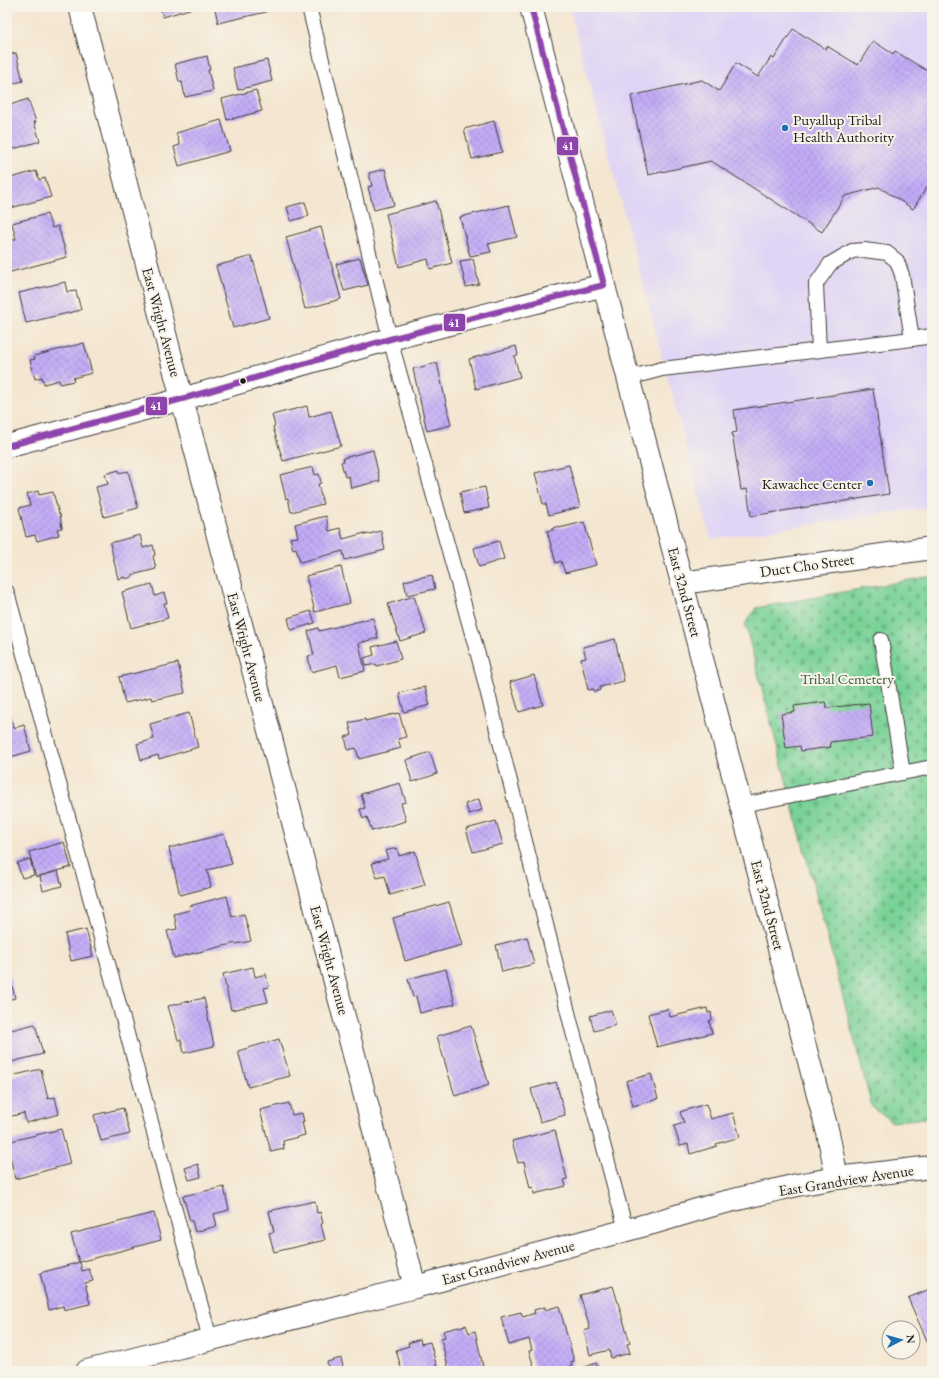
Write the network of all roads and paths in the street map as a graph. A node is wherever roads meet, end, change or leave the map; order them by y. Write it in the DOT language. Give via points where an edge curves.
graph roads {
  1 [pos="80,7"];
  2 [pos="309,7"];
  3 [pos="531,7"];
  4 [pos="604,285"];
  5 [pos="932,336"];
  6 [pos="390,339"];
  7 [pos="912,339"];
  8 [pos="820,350"];
  9 [pos="628,378"];
  10 [pos="182,399"];
  11 [pos="7,446"];
  12 [pos="932,548"];
  13 [pos="682,583"];
  14 [pos="7,592"];
  15 [pos="882,640"];
  16 [pos="932,767"];
  17 [pos="903,773"];
  18 [pos="742,805"];
  19 [pos="932,1167"];
  20 [pos="836,1178"];
  21 [pos="626,1230"];
  22 [pos="416,1287"];
  23 [pos="210,1339"];
  24 [pos="87,1371"];
  1 -- 10 [label="street, East Wright Avenue"];
  2 -- 6 [label="lane"];
  3 -- 4 [label="street, East 32nd Street"];
  4 -- 6 [label="street"];
  4 -- 9 [label="street, East 32nd Street"];
  5 -- 7 [label="lane"];
  6 -- 10 [label="street"];
  6 -- 21 [label="lane" via="480,662 573,1032"];
  7 -- 8 [label="lane"];
  7 -- 8 [label="lane" via="898,261 887,253 852,251 830,264 816,284"];
  8 -- 9 [label="lane" via="662,369"];
  9 -- 13 [label="street, East 32nd Street"];
  10 -- 11 [label="street"];
  10 -- 22 [label="street, East Wright Avenue"];
  12 -- 13 [label="street, Duct Cho Street"];
  13 -- 18 [label="street, East 32nd Street"];
  14 -- 23 [label="lane"];
  15 -- 17 [label="lane"];
  16 -- 17 [label="lane"];
  17 -- 18 [label="lane"];
  18 -- 20 [label="street, East 32nd Street" via="828,1133"];
  19 -- 20 [label="street, East Grandview Avenue"];
  20 -- 21 [label="street, East Grandview Avenue" via="732,1201"];
  21 -- 22 [label="street, East Grandview Avenue"];
  22 -- 23 [label="street, East Grandview Avenue"];
  23 -- 24 [label="street, East Grandview Avenue"];
}
